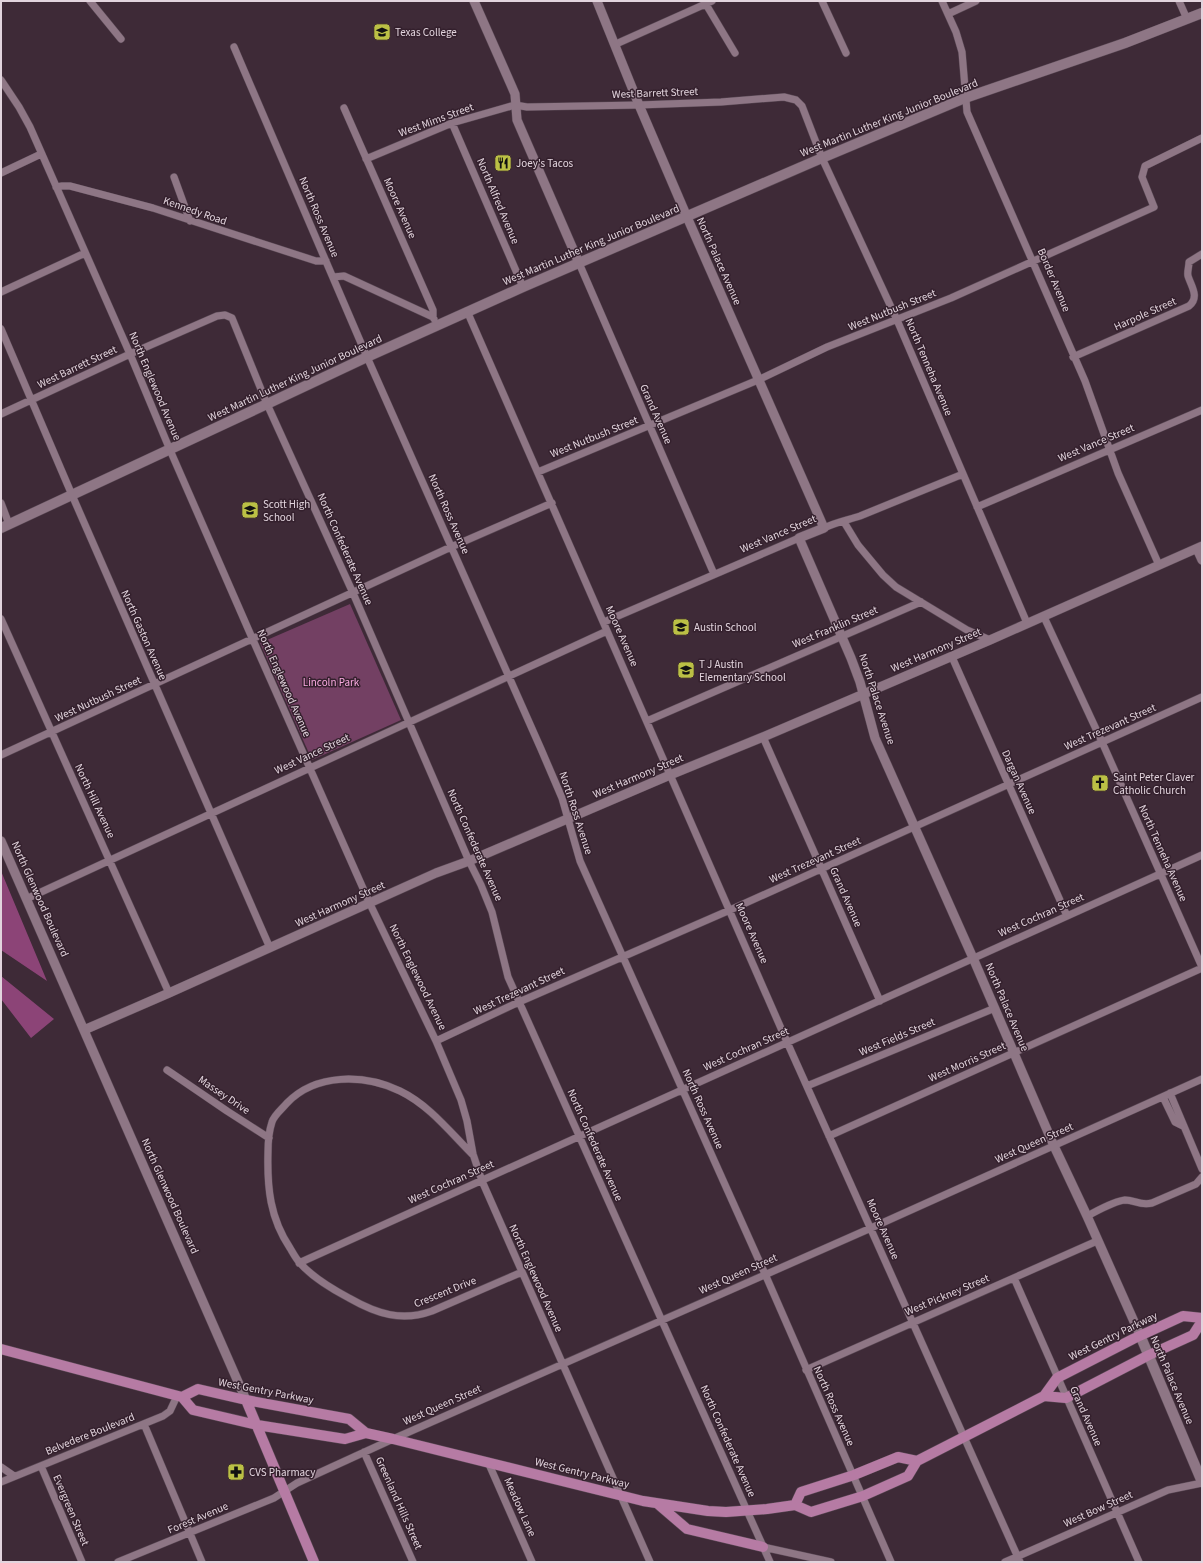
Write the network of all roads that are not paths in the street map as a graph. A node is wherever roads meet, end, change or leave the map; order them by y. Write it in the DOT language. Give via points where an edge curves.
graph roads {
  1 [pos="90,1"];
  2 [pos="474,1"];
  3 [pos="598,1"];
  4 [pos="822,1"];
  5 [pos="942,1"];
  6 [pos="976,1"];
  7 [pos="1179,1"];
  8 [pos="707,2"];
  9 [pos="1202,12"];
  10 [pos="948,14"];
  11 [pos="1187,19"];
  12 [pos="121,39"];
  13 [pos="616,44"];
  14 [pos="234,47"];
  15 [pos="735,53"];
  16 [pos="846,53"];
  17 [pos="1,80"];
  18 [pos="965,98"];
  19 [pos="796,100"];
  20 [pos="515,105"];
  21 [pos="639,106"];
  22 [pos="344,108"];
  23 [pos="452,123"];
  24 [pos="1202,138"];
  25 [pos="41,154"];
  26 [pos="822,158"];
  27 [pos="366,159"];
  28 [pos="1,173"];
  29 [pos="174,177"];
  30 [pos="56,188"];
  31 [pos="687,217"];
  32 [pos="190,221"];
  33 [pos="85,253"];
  34 [pos="1202,254"];
  35 [pos="326,260"];
  36 [pos="1033,262"];
  37 [pos="578,263"];
  38 [pos="333,277"];
  39 [pos="523,287"];
  40 [pos="1,292"];
  41 [pos="467,312"];
  42 [pos="229,316"];
  43 [pos="897,320"];
  44 [pos="435,321"];
  45 [pos="1,329"];
  46 [pos="130,354"];
  47 [pos="367,357"];
  48 [pos="1073,357"];
  49 [pos="758,380"];
  50 [pos="32,400"];
  51 [pos="267,404"];
  52 [pos="1202,410"];
  53 [pos="1,414"];
  54 [pos="650,426"];
  55 [pos="170,450"];
  56 [pos="1110,451"];
  57 [pos="538,472"];
  58 [pos="963,474"];
  59 [pos="72,495"];
  60 [pos="1,503"];
  61 [pos="552,503"];
  62 [pos="977,507"];
  63 [pos="844,522"];
  64 [pos="5,526"];
  65 [pos="824,528"];
  66 [pos="799,538"];
  67 [pos="451,547"];
  68 [pos="1200,547"];
  69 [pos="1202,560"];
  70 [pos="1159,565"];
  71 [pos="714,574"];
  72 [pos="353,593"];
  73 [pos="921,602"];
  74 [pos="1044,617"];
  75 [pos="1,619"];
  76 [pos="604,622"];
  77 [pos="1028,623"];
  78 [pos="607,631"];
  79 [pos="843,637"];
  80 [pos="253,640"];
  81 [pos="990,640"];
  82 [pos="952,657"];
  83 [pos="508,677"];
  84 [pos="154,685"];
  85 [pos="862,694"];
  86 [pos="1202,697"];
  87 [pos="647,721"];
  88 [pos="409,722"];
  89 [pos="51,733"];
  90 [pos="763,737"];
  91 [pos="1102,742"];
  92 [pos="1,755"];
  93 [pos="310,768"];
  94 [pos="670,775"];
  95 [pos="1008,786"];
  96 [pos="212,814"];
  97 [pos="568,818"];
  98 [pos="914,827"];
  99 [pos="1,841"];
  100 [pos="1202,855"];
  101 [pos="110,861"];
  102 [pos="469,861"];
  103 [pos="822,869"];
  104 [pos="1159,874"];
  105 [pos="26,899"];
  106 [pos="370,904"];
  107 [pos="730,910"];
  108 [pos="1067,916"];
  109 [pos="270,948"];
  110 [pos="623,956"];
  111 [pos="973,958"];
  112 [pos="1202,968"];
  113 [pos="169,993"];
  114 [pos="880,1001"];
  115 [pos="519,1002"];
  116 [pos="995,1008"];
  117 [pos="84,1030"];
  118 [pos="436,1041"];
  119 [pos="787,1042"];
  120 [pos="1014,1053"];
  121 [pos="167,1070"];
  122 [pos="1202,1079"];
  123 [pos="807,1086"];
  124 [pos="682,1090"];
  125 [pos="1170,1093"];
  126 [pos="1162,1097"];
  127 [pos="1183,1126"];
  128 [pos="579,1136"];
  129 [pos="829,1136"];
  130 [pos="270,1138"];
  131 [pos="1054,1146"];
  132 [pos="473,1154"];
  133 [pos="1202,1169"];
  134 [pos="1202,1177"];
  135 [pos="482,1181"];
  136 [pos="1087,1216"];
  137 [pos="871,1228"];
  138 [pos="1097,1241"];
  139 [pos="299,1263"];
  140 [pos="522,1272"];
  141 [pos="765,1274"];
  142 [pos="1014,1278"];
  143 [pos="1202,1319"];
  144 [pos="662,1320"];
  145 [pos="913,1322"];
  146 [pos="1140,1335"];
  147 [pos="1,1349"];
  148 [pos="1149,1355"];
  149 [pos="562,1364"];
  150 [pos="806,1370"];
  151 [pos="1057,1378"];
  152 [pos="179,1396"];
  153 [pos="1044,1396"];
  154 [pos="1066,1398"];
  155 [pos="246,1400"];
  156 [pos="144,1424"];
  157 [pos="257,1425"];
  158 [pos="366,1433"];
  159 [pos="965,1437"];
  160 [pos="393,1438"];
  161 [pos="364,1452"];
  162 [pos="917,1461"];
  163 [pos="488,1462"];
  164 [pos="41,1466"];
  165 [pos="1,1467"];
  166 [pos="854,1475"];
  167 [pos="14,1476"];
  168 [pos="1,1482"];
  169 [pos="1202,1483"];
  170 [pos="284,1491"];
  171 [pos="622,1496"];
  172 [pos="863,1496"];
  173 [pos="658,1504"];
  174 [pos="795,1505"];
  175 [pos="747,1511"];
  176 [pos="1117,1512"];
  177 [pos="189,1533"];
  178 [pos="763,1547"];
  179 [pos="1019,1560"];
  180 [pos="82,1562"];
  181 [pos="118,1562"];
  182 [pos="202,1562"];
  183 [pos="314,1562"];
  184 [pos="413,1562"];
  185 [pos="532,1562"];
  186 [pos="650,1562"];
  187 [pos="770,1562"];
  188 [pos="831,1562"];
  189 [pos="891,1562"];
  190 [pos="1005,1562"];
  191 [pos="1139,1562"];
  1 -- 12 [label="street"];
  2 -- 20 [label="street" via="515,94"];
  3 -- 13 [label="street, North Palace Avenue"];
  4 -- 16 [label="street"];
  5 -- 10 [label="street, Border Avenue"];
  6 -- 10 [label="street"];
  7 -- 11 [label="street"];
  8 -- 13 [label="street"];
  8 -- 15 [label="street"];
  9 -- 11 [label="main road, West Martin Luther King Junior Boulevard"];
  10 -- 18 [label="street, Border Avenue" via="962,52"];
  11 -- 18 [label="main road, West Martin Luther King Junior Boulevard"];
  13 -- 21 [label="street, North Palace Avenue"];
  14 -- 35 [label="street, North Ross Avenue"];
  17 -- 25 [label="street, North Englewood Avenue" via="30,127"];
  18 -- 26 [label="main road, West Martin Luther King Junior Boulevard"];
  18 -- 36 [label="street, Border Avenue" via="967,112"];
  19 -- 21 [label="street, West Barrett Street" via="784,97"];
  19 -- 26 [label="street, North Tenneha Avenue" via="802,106"];
  20 -- 21 [label="street, West Barrett Street"];
  20 -- 23 [label="street, West Mims Street"];
  20 -- 37 [label="street" via="517,120"];
  21 -- 31 [label="street, North Palace Avenue"];
  22 -- 27 [label="street, Moore Avenue"];
  23 -- 27 [label="street, West Mims Street"];
  23 -- 39 [label="street, North Alfred Avenue"];
  24 -- 36 [label="street, West Nutbush Street" via="1145,166 1142,177 1154,207"];
  25 -- 28 [label="street"];
  25 -- 30 [label="street, North Englewood Avenue"];
  26 -- 31 [label="main road, West Martin Luther King Junior Boulevard"];
  26 -- 43 [label="street, North Tenneha Avenue"];
  27 -- 44 [label="street, Moore Avenue" via="433,310"];
  29 -- 32 [label="street"];
  30 -- 32 [label="street, Kennedy Road" via="70,186 153,208"];
  30 -- 33 [label="street, North Englewood Avenue"];
  31 -- 37 [label="main road, West Martin Luther King Junior Boulevard"];
  31 -- 49 [label="street, North Palace Avenue"];
  32 -- 35 [label="street, Kennedy Road" via="316,262"];
  33 -- 40 [label="street"];
  33 -- 46 [label="street, North Englewood Avenue"];
  34 -- 48 [label="street, Harpole Street" via="1189,262 1188,274 1195,295 1193,303"];
  35 -- 38 [label="street, North Ross Avenue"];
  36 -- 43 [label="street, West Nutbush Street"];
  36 -- 48 [label="street, Border Avenue"];
  37 -- 39 [label="main road, West Martin Luther King Junior Boulevard"];
  37 -- 54 [label="street, Grand Avenue"];
  38 -- 44 [label="street" via="344,276"];
  38 -- 47 [label="street, North Ross Avenue"];
  39 -- 41 [label="main road, West Martin Luther King Junior Boulevard"];
  41 -- 44 [label="main road, West Martin Luther King Junior Boulevard"];
  41 -- 57 [label="street, Moore Avenue"];
  42 -- 46 [label="street, West Barrett Street" via="217,316"];
  42 -- 51 [label="street, North Confederate Avenue"];
  43 -- 49 [label="street, West Nutbush Street" via="827,347"];
  43 -- 58 [label="street, North Tenneha Avenue"];
  44 -- 47 [label="main road, West Martin Luther King Junior Boulevard"];
  45 -- 50 [label="street, North Gaston Avenue"];
  46 -- 50 [label="street, West Barrett Street"];
  46 -- 55 [label="street, North Englewood Avenue"];
  47 -- 51 [label="main road, West Martin Luther King Junior Boulevard"];
  47 -- 67 [label="street, North Ross Avenue"];
  48 -- 56 [label="street, Border Avenue" via="1085,381"];
  49 -- 54 [label="street, West Nutbush Street"];
  49 -- 65 [label="street, North Palace Avenue"];
  50 -- 53 [label="street, West Barrett Street"];
  50 -- 59 [label="street, North Gaston Avenue"];
  51 -- 55 [label="main road, West Martin Luther King Junior Boulevard"];
  51 -- 72 [label="street, North Confederate Avenue"];
  52 -- 56 [label="street, West Vance Street"];
  54 -- 57 [label="street, West Nutbush Street"];
  54 -- 71 [label="street, Grand Avenue"];
  55 -- 59 [label="main road, West Martin Luther King Junior Boulevard"];
  55 -- 80 [label="street, North Englewood Avenue"];
  56 -- 62 [label="street, West Vance Street"];
  56 -- 70 [label="street, Border Avenue"];
  57 -- 61 [label="street, Moore Avenue"];
  58 -- 62 [label="street, North Tenneha Avenue"];
  58 -- 63 [label="street, West Vance Street"];
  59 -- 64 [label="main road, West Martin Luther King Junior Boulevard"];
  59 -- 84 [label="street, North Gaston Avenue"];
  60 -- 64 [label="street"];
  61 -- 67 [label="street, West Nutbush Street"];
  61 -- 76 [label="street, Moore Avenue"];
  62 -- 77 [label="street, North Tenneha Avenue"];
  63 -- 65 [label="street, West Vance Street" via="835,522"];
  63 -- 73 [label="street" via="858,545 883,575 896,587"];
  65 -- 66 [label="street, West Vance Street"];
  66 -- 71 [label="street, West Vance Street"];
  66 -- 79 [label="street, North Palace Avenue"];
  67 -- 72 [label="street, West Nutbush Street"];
  67 -- 83 [label="street, North Ross Avenue"];
  68 -- 69 [label="street"];
  68 -- 70 [label="street, West Harmony Street"];
  70 -- 74 [label="street, West Harmony Street"];
  71 -- 76 [label="street, West Vance Street"];
  72 -- 80 [label="street, West Nutbush Street"];
  72 -- 88 [label="street, North Confederate Avenue"];
  73 -- 79 [label="street, West Franklin Street"];
  73 -- 81 [label="street" via="967,630"];
  74 -- 77 [label="street, West Harmony Street"];
  74 -- 91 [label="street, North Tenneha Avenue"];
  75 -- 89 [label="street, North Hill Avenue"];
  76 -- 78 [label="street, Moore Avenue"];
  77 -- 81 [label="street, West Harmony Street"];
  78 -- 83 [label="street, West Vance Street"];
  78 -- 87 [label="street, Moore Avenue"];
  79 -- 85 [label="street, North Palace Avenue"];
  79 -- 87 [label="street, West Franklin Street"];
  80 -- 84 [label="street, West Nutbush Street"];
  80 -- 93 [label="street, North Englewood Avenue"];
  81 -- 82 [label="street, West Harmony Street"];
  82 -- 85 [label="street, West Harmony Street"];
  82 -- 95 [label="street, Dargan Avenue"];
  83 -- 88 [label="street, West Vance Street"];
  83 -- 97 [label="street, North Ross Avenue" via="562,798"];
  84 -- 89 [label="street, West Nutbush Street"];
  84 -- 96 [label="street, North Gaston Avenue"];
  85 -- 90 [label="street, West Harmony Street"];
  85 -- 98 [label="street, North Palace Avenue" via="875,738"];
  86 -- 91 [label="street, West Trezevant Street"];
  87 -- 94 [label="street, Moore Avenue"];
  88 -- 93 [label="street, West Vance Street"];
  88 -- 102 [label="street, North Confederate Avenue"];
  89 -- 92 [label="street, West Nutbush Street"];
  89 -- 101 [label="street, North Hill Avenue"];
  90 -- 94 [label="street, West Harmony Street"];
  90 -- 103 [label="street, Grand Avenue"];
  91 -- 95 [label="street, West Trezevant Street"];
  91 -- 104 [label="street, North Tenneha Avenue"];
  93 -- 96 [label="street, West Vance Street"];
  93 -- 106 [label="street, North Englewood Avenue"];
  94 -- 97 [label="street, West Harmony Street"];
  94 -- 107 [label="street, Moore Avenue"];
  95 -- 98 [label="street, West Trezevant Street"];
  95 -- 108 [label="street, Dargan Avenue"];
  96 -- 101 [label="street, West Vance Street"];
  96 -- 109 [label="street, North Gaston Avenue"];
  97 -- 102 [label="street, West Harmony Street"];
  97 -- 110 [label="street, North Ross Avenue" via="580,861"];
  98 -- 103 [label="street, West Trezevant Street"];
  98 -- 111 [label="street, North Palace Avenue"];
  99 -- 105 [label="street, North Glenwood Boulevard"];
  100 -- 104 [label="street, West Cochran Street"];
  101 -- 105 [label="street, West Vance Street"];
  101 -- 113 [label="street, North Hill Avenue"];
  102 -- 106 [label="street, West Harmony Street" via="436,873"];
  102 -- 115 [label="street, North Confederate Avenue" via="492,912 508,977"];
  103 -- 107 [label="street, West Trezevant Street"];
  103 -- 114 [label="street, Grand Avenue"];
  104 -- 108 [label="street, West Cochran Street"];
  104 -- 112 [label="street, North Tenneha Avenue"];
  105 -- 117 [label="street, North Glenwood Boulevard"];
  106 -- 109 [label="street, West Harmony Street"];
  106 -- 118 [label="street, North Englewood Avenue"];
  107 -- 110 [label="street, West Trezevant Street"];
  107 -- 119 [label="street, Moore Avenue"];
  108 -- 111 [label="street, West Cochran Street"];
  109 -- 113 [label="street, West Harmony Street"];
  110 -- 115 [label="street, West Trezevant Street"];
  110 -- 124 [label="street, North Ross Avenue"];
  111 -- 114 [label="street, West Cochran Street"];
  111 -- 116 [label="street, North Palace Avenue"];
  112 -- 120 [label="street, West Morris Street"];
  113 -- 117 [label="street, West Harmony Street"];
  114 -- 119 [label="street, West Cochran Street"];
  115 -- 118 [label="street, West Trezevant Street"];
  115 -- 128 [label="street, North Confederate Avenue"];
  116 -- 120 [label="street, North Palace Avenue"];
  116 -- 123 [label="street, West Fields Street"];
  117 -- 155 [label="street, North Glenwood Boulevard"];
  118 -- 132 [label="street, North Englewood Avenue" via="461,1100"];
  119 -- 123 [label="street, Moore Avenue"];
  119 -- 124 [label="street, West Cochran Street"];
  120 -- 129 [label="street, West Morris Street"];
  120 -- 131 [label="street, North Palace Avenue"];
  121 -- 130 [label="street, Massey Drive"];
  122 -- 125 [label="street, West Queen Street"];
  123 -- 129 [label="street, Moore Avenue"];
  124 -- 128 [label="street, West Cochran Street"];
  124 -- 141 [label="street, North Ross Avenue"];
  125 -- 126 [label="street, West Queen Street"];
  125 -- 127 [label="street"];
  126 -- 127 [label="street" via="1175,1122"];
  126 -- 131 [label="street, West Queen Street"];
  127 -- 133 [label="street"];
  128 -- 135 [label="street, West Cochran Street"];
  128 -- 144 [label="street, North Confederate Avenue"];
  129 -- 137 [label="street, Moore Avenue"];
  130 -- 132 [label="street, Crescent Drive" via="272,1122 280,1110 302,1091 330,1080 367,1080 400,1091 415,1100 429,1110"];
  130 -- 139 [label="street, Crescent Drive" via="267,1169 273,1215 283,1238"];
  131 -- 136 [label="street, North Palace Avenue"];
  131 -- 137 [label="street, West Queen Street"];
  132 -- 135 [label="street, North Englewood Avenue"];
  134 -- 136 [label="street" via="1196,1184 1152,1204 1119,1201"];
  135 -- 139 [label="street, West Cochran Street"];
  135 -- 140 [label="street, North Englewood Avenue"];
  136 -- 138 [label="street, North Palace Avenue"];
  137 -- 141 [label="street, West Queen Street"];
  137 -- 145 [label="street, Moore Avenue"];
  138 -- 142 [label="street, West Pickney Street"];
  138 -- 146 [label="street, North Palace Avenue"];
  139 -- 140 [label="street, Crescent Drive" via="343,1295 377,1311 399,1317 422,1315"];
  140 -- 149 [label="street, North Englewood Avenue"];
  141 -- 144 [label="street, West Queen Street"];
  141 -- 150 [label="street, North Ross Avenue"];
  142 -- 145 [label="street, West Pickney Street"];
  142 -- 151 [label="street, Grand Avenue"];
  143 -- 146 [label="main road, West Gentry Parkway" via="1183,1316"];
  143 -- 148 [label="main road, West Gentry Parkway" via="1193,1335"];
  144 -- 149 [label="street, West Queen Street"];
  144 -- 175 [label="street, North Confederate Avenue"];
  145 -- 150 [label="street, West Pickney Street"];
  145 -- 159 [label="street, Moore Avenue"];
  146 -- 148 [label="main road, North Palace Avenue"];
  146 -- 151 [label="main road, West Gentry Parkway"];
  147 -- 152 [label="main road, West Gentry Parkway"];
  148 -- 154 [label="main road, West Gentry Parkway"];
  148 -- 169 [label="main road, North Palace Avenue"];
  149 -- 160 [label="street, West Queen Street"];
  149 -- 171 [label="street, North Englewood Avenue"];
  150 -- 166 [label="street, North Ross Avenue"];
  151 -- 153 [label="main road, West Gentry Parkway"];
  151 -- 154 [label="street, Grand Avenue"];
  152 -- 155 [label="main road, West Gentry Parkway" via="198,1389"];
  152 -- 156 [label="street, Belvedere Boulevard" via="163,1416"];
  152 -- 157 [label="main road, West Gentry Parkway" via="193,1410"];
  153 -- 154 [label="main road"];
  153 -- 159 [label="main road, West Gentry Parkway"];
  154 -- 176 [label="street, Grand Avenue"];
  155 -- 157 [label="main road, North Glenwood Boulevard"];
  155 -- 158 [label="main road, West Gentry Parkway" via="349,1419"];
  156 -- 164 [label="street, Belvedere Boulevard"];
  156 -- 177 [label="street"];
  157 -- 158 [label="main road, West Gentry Parkway" via="345,1439"];
  157 -- 170 [label="main road, North Glenwood Boulevard"];
  158 -- 160 [label="main road, West Gentry Parkway"];
  159 -- 162 [label="main road, West Gentry Parkway"];
  159 -- 179 [label="street, Moore Avenue"];
  160 -- 161 [label="street, West Queen Street"];
  160 -- 163 [label="main road, West Gentry Parkway"];
  161 -- 170 [label="street, West Queen Street"];
  161 -- 184 [label="street, Greenland Hills Street"];
  162 -- 166 [label="main road" via="898,1457"];
  162 -- 172 [label="main road, West Gentry Parkway" via="908,1476"];
  163 -- 171 [label="main road, West Gentry Parkway"];
  163 -- 185 [label="street, Meadow Lane"];
  164 -- 167 [label="street, Belvedere Boulevard"];
  164 -- 180 [label="street, Evergreen Street"];
  165 -- 167 [label="street"];
  166 -- 172 [label="street, North Ross Avenue"];
  166 -- 174 [label="main road" via="801,1492"];
  167 -- 168 [label="street, Belvedere Boulevard"];
  169 -- 176 [label="street, West Bow Street" via="1168,1490"];
  170 -- 177 [label="street, Forest Avenue" via="274,1498"];
  170 -- 183 [label="main road, North Glenwood Boulevard"];
  171 -- 173 [label="main road, West Gentry Parkway"];
  171 -- 186 [label="street, North Englewood Avenue"];
  172 -- 174 [label="main road, West Gentry Parkway" via="811,1512"];
  172 -- 189 [label="street, North Ross Avenue"];
  173 -- 175 [label="main road, West Gentry Parkway" via="708,1511"];
  173 -- 178 [label="main road" via="687,1529"];
  174 -- 175 [label="main road, West Gentry Parkway"];
  175 -- 178 [label="street, North Confederate Avenue"];
  176 -- 179 [label="street, West Bow Street"];
  176 -- 191 [label="street, Grand Avenue"];
  177 -- 181 [label="street, Forest Avenue"];
  177 -- 182 [label="street"];
  178 -- 187 [label="street, North Confederate Avenue"];
  178 -- 188 [label="street"];
  179 -- 190 [label="street, West Bow Street"];
}
